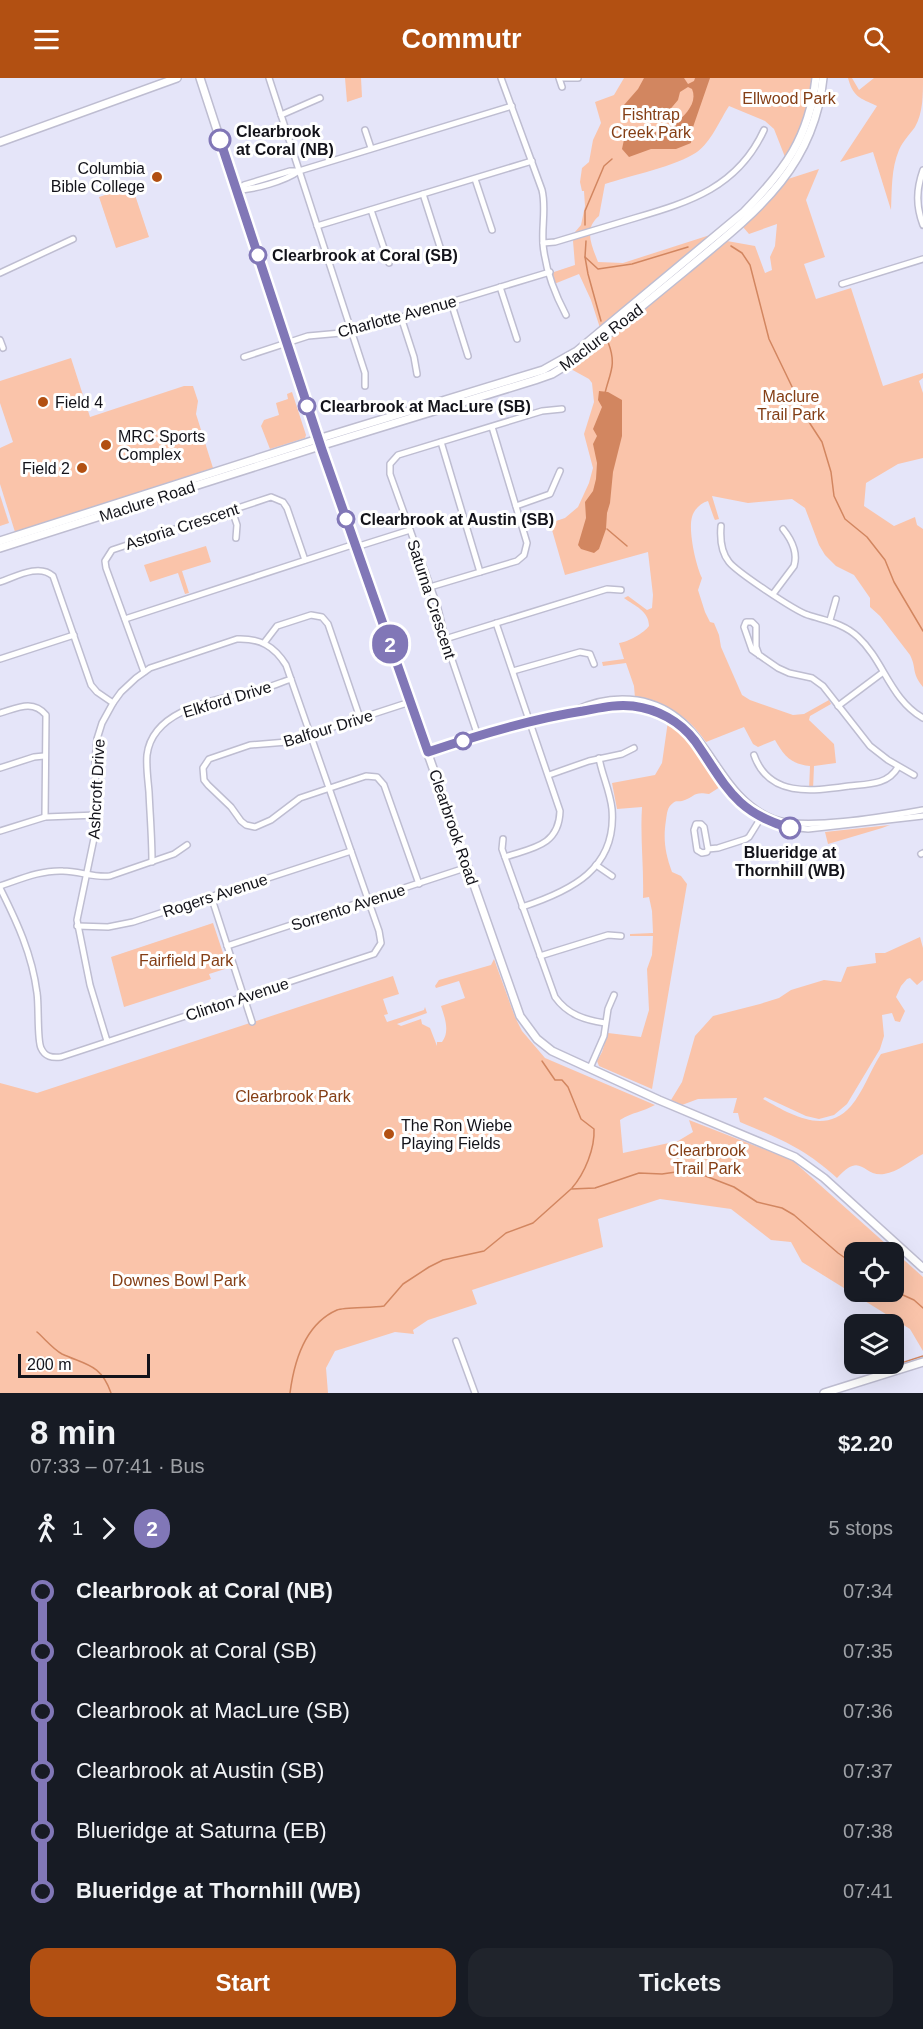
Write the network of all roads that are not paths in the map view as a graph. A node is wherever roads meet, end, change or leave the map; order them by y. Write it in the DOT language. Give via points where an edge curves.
graph roads {
  1 [pos="177,78"];
  2 [pos="200,78"];
  3 [pos="269,78"];
  4 [pos="501,78"];
  5 [pos="561,78"];
  6 [pos="578,78"];
  7 [pos="816,78"];
  8 [pos="823,78"];
  9 [pos="562,87"];
  10 [pos="320,98"];
  11 [pos="512,106"];
  12 [pos="281,115"];
  13 [pos="365,130"];
  14 [pos="764,130"];
  15 [pos="0,142"];
  16 [pos="371,148"];
  17 [pos="532,161"];
  18 [pos="923,170"];
  19 [pos="299,171"];
  20 [pos="475,178"];
  21 [pos="236,190"];
  22 [pos="423,194"];
  23 [pos="371,210"];
  24 [pos="923,225"];
  25 [pos="317,226"];
  26 [pos="492,230"];
  27 [pos="73,239"];
  28 [pos="543,243"];
  29 [pos="440,247"];
  30 [pos="923,259"];
  31 [pos="388,263"];
  32 [pos="550,272"];
  33 [pos="0,273"];
  34 [pos="842,284"];
  35 [pos="500,287"];
  36 [pos="451,302"];
  37 [pos="566,315"];
  38 [pos="401,317"];
  39 [pos="352,332"];
  40 [pos="517,339"];
  41 [pos="0,340"];
  42 [pos="286,343"];
  43 [pos="3,348"];
  44 [pos="468,356"];
  45 [pos="244,357"];
  46 [pos="417,374"];
  47 [pos="365,386"];
  48 [pos="562,409"];
  49 [pos="492,427"];
  50 [pos="319,442"];
  51 [pos="441,442"];
  52 [pos="560,471"];
  53 [pos="516,506"];
  54 [pos="232,510"];
  55 [pos="721,526"];
  56 [pos="783,529"];
  57 [pos="410,530"];
  58 [pos="236,538"];
  59 [pos="0,541"];
  60 [pos="355,546"];
  61 [pos="0,548"];
  62 [pos="305,560"];
  63 [pos="480,572"];
  64 [pos="0,582"];
  65 [pos="430,587"];
  66 [pos="621,590"];
  67 [pos="773,594"];
  68 [pos="836,599"];
  69 [pos="124,619"];
  70 [pos="830,620"];
  71 [pos="496,623"];
  72 [pos="74,635"];
  73 [pos="445,639"];
  74 [pos="264,643"];
  75 [pos="759,655"];
  76 [pos="0,659"];
  77 [pos="594,664"];
  78 [pos="513,671"];
  79 [pos="144,672"];
  80 [pos="882,672"];
  81 [pos="291,679"];
  82 [pos="411,702"];
  83 [pos="113,703"];
  84 [pos="838,706"];
  85 [pos="0,713"];
  86 [pos="360,718"];
  87 [pos="923,718"];
  88 [pos="530,721"];
  89 [pos="310,735"];
  90 [pos="478,736"];
  91 [pos="634,748"];
  92 [pos="428,752"];
  93 [pos="754,755"];
  94 [pos="44,756"];
  95 [pos="599,759"];
  96 [pos="898,766"];
  97 [pos="0,768"];
  98 [pos="549,775"];
  99 [pos="914,775"];
  100 [pos="329,788"];
  101 [pos="923,810"];
  102 [pos="97,815"];
  103 [pos="762,816"];
  104 [pos="923,816"];
  105 [pos="45,817"];
  106 [pos="0,831"];
  107 [pos="503,839"];
  108 [pos="187,846"];
  109 [pos="708,849"];
  110 [pos="351,851"];
  111 [pos="505,857"];
  112 [pos="152,862"];
  113 [pos="596,865"];
  114 [pos="468,867"];
  115 [pos="87,875"];
  116 [pos="612,876"];
  117 [pos="418,884"];
  118 [pos="0,887"];
  119 [pos="211,896"];
  120 [pos="369,900"];
  121 [pos="522,907"];
  122 [pos="77,926"];
  123 [pos="621,936"];
  124 [pos="227,946"];
  125 [pos="540,956"];
  126 [pos="614,995"];
  127 [pos="244,997"];
  128 [pos="252,1022"];
  129 [pos="605,1023"];
  130 [pos="107,1041"];
  131 [pos="590,1068"];
  132 [pos="923,1268"];
  133 [pos="456,1341"];
  134 [pos="923,1362"];
  135 [pos="475,1393"];
  136 [pos="824,1393"];
  1 -- 15 [label="main road"];
  2 -- 21 [label="main road, Clearbrook Road"];
  3 -- 12 [label="street"];
  4 -- 11 [label="street"];
  5 -- 6 [label="street"];
  5 -- 9 [label="street"];
  7 -- 50 [label="main road, Maclure Road" via="802,134 759,196 577,351 515,380"];
  8 -- 50 [label="main road, Maclure Road" via="820,104 809,137 766,199 580,357 535,380"];
  10 -- 12 [label="street"];
  11 -- 16 [label="street"];
  11 -- 17 [label="street"];
  12 -- 19 [label="street"];
  13 -- 16 [label="street"];
  14 -- 28 [label="street" via="745,159 704,194 646,215"];
  16 -- 19 [label="street"];
  17 -- 20 [label="street"];
  17 -- 28 [label="street" via="544,196"];
  18 -- 24 [label="street" via="917,192"];
  19 -- 21 [label="street"];
  19 -- 25 [label="street"];
  20 -- 22 [label="street"];
  20 -- 26 [label="street"];
  21 -- 42 [label="main road, Clearbrook Road"];
  22 -- 23 [label="street"];
  22 -- 29 [label="street"];
  23 -- 25 [label="street"];
  23 -- 31 [label="street"];
  25 -- 39 [label="street"];
  27 -- 33 [label="street"];
  28 -- 32 [label="street"];
  30 -- 34 [label="street"];
  32 -- 35 [label="street, Charlotte Avenue"];
  32 -- 37 [label="street"];
  35 -- 36 [label="street, Charlotte Avenue"];
  35 -- 40 [label="street"];
  36 -- 38 [label="street, Charlotte Avenue"];
  36 -- 44 [label="street"];
  38 -- 39 [label="street, Charlotte Avenue"];
  38 -- 46 [label="street"];
  39 -- 42 [label="street, Charlotte Avenue" via="308,336"];
  39 -- 47 [label="street" via="365,373"];
  41 -- 43 [label="street"];
  42 -- 45 [label="street, Charlotte Avenue"];
  42 -- 50 [label="main road, Clearbrook Road"];
  48 -- 49 [label="street, Saturna Crescent" via="542,411"];
  49 -- 51 [label="street, Saturna Crescent"];
  49 -- 53 [label="street"];
  50 -- 59 [label="main road, Maclure Road"];
  50 -- 60 [label="main road, Clearbrook Road"];
  50 -- 61 [label="main road, Maclure Road"];
  51 -- 57 [label="street, Saturna Crescent" via="398,455 390,464"];
  51 -- 63 [label="street"];
  52 -- 53 [label="street" via="550,494"];
  53 -- 63 [label="street" via="527,543 524,555 517,561"];
  54 -- 58 [label="street"];
  54 -- 62 [label="street, Astoria Crescent" via="271,497 283,502"];
  54 -- 69 [label="street, Astoria Crescent" via="112,550 105,564"];
  55 -- 67 [label="street" via="729,562"];
  56 -- 67 [label="street" via="796,561"];
  57 -- 60 [label="street"];
  57 -- 65 [label="street, Saturna Crescent"];
  60 -- 62 [label="street"];
  60 -- 82 [label="main road, Clearbrook Road"];
  62 -- 69 [label="street"];
  63 -- 65 [label="street"];
  64 -- 72 [label="street" via="33,571 48,572 55,579"];
  65 -- 73 [label="street, Saturna Crescent"];
  66 -- 71 [label="street" via="608,589"];
  67 -- 70 [label="street" via="797,611"];
  68 -- 70 [label="street"];
  69 -- 79 [label="street, Astoria Crescent"];
  70 -- 80 [label="street" via="857,636"];
  71 -- 73 [label="street"];
  71 -- 78 [label="street"];
  72 -- 76 [label="street"];
  72 -- 83 [label="street" via="94,689"];
  73 -- 90 [label="street, Saturna Crescent"];
  74 -- 79 [label="street, Ashcroft Drive" via="250,639 226,642"];
  74 -- 81 [label="street" via="279,654"];
  74 -- 86 [label="street" via="281,624 311,615 322,617 328,624"];
  75 -- 75 [label="street" via="756,626 746,622 747,639"];
  75 -- 84 [label="street" via="789,673 816,680"];
  77 -- 78 [label="street" via="590,654 580,652"];
  78 -- 88 [label="street"];
  79 -- 83 [label="street, Ashcroft Drive"];
  80 -- 84 [label="street"];
  80 -- 87 [label="street" via="904,703"];
  81 -- 89 [label="street"];
  81 -- 112 [label="street, Elkford Drive" via="182,712 167,720 156,733 147,764"];
  82 -- 86 [label="street, Balfour Drive"];
  82 -- 92 [label="main road, Clearbrook Road"];
  83 -- 102 [label="street, Ashcroft Drive" via="97,739"];
  84 -- 96 [label="street" via="870,746"];
  85 -- 94 [label="street" via="27,705 40,708 47,722"];
  86 -- 89 [label="street, Balfour Drive"];
  88 -- 90 [label="street"];
  88 -- 98 [label="street"];
  88 -- 103 [label="street" via="613,705 653,710 678,723 724,787"];
  89 -- 100 [label="street, Clinton Avenue"];
  89 -- 100 [label="street, Balfour Drive" via="287,742 250,745 209,759 203,768 204,780 249,826 264,824 300,798"];
  90 -- 92 [label="street"];
  91 -- 95 [label="street"];
  92 -- 114 [label="main road, Clearbrook Road"];
  93 -- 96 [label="street" via="770,778 797,790 879,782 891,777"];
  94 -- 97 [label="street"];
  94 -- 105 [label="street"];
  95 -- 98 [label="street"];
  95 -- 113 [label="street" via="612,810 610,834"];
  96 -- 99 [label="street"];
  98 -- 111 [label="street" via="560,812 555,833 544,844"];
  100 -- 110 [label="street, Clinton Avenue"];
  100 -- 117 [label="street" via="366,776 381,780"];
  101 -- 103 [label="street" via="801,824"];
  102 -- 105 [label="street"];
  102 -- 115 [label="street, Ashcroft Drive"];
  103 -- 104 [label="street" via="790,828 808,829"];
  103 -- 109 [label="street" via="746,839"];
  105 -- 106 [label="street"];
  107 -- 111 [label="street"];
  108 -- 112 [label="street"];
  109 -- 109 [label="street" via="704,827 696,824 698,850 702,853"];
  110 -- 119 [label="street, Rogers Avenue"];
  110 -- 120 [label="street, Clinton Avenue"];
  111 -- 121 [label="street"];
  112 -- 115 [label="street" via="110,876"];
  113 -- 116 [label="street"];
  113 -- 121 [label="street" via="573,887"];
  114 -- 117 [label="street, Sorrento Avenue"];
  114 -- 131 [label="main road, Clearbrook Road" via="520,1016 544,1046"];
  115 -- 118 [label="street" via="45,872"];
  115 -- 122 [label="street, Ashcroft Drive"];
  117 -- 120 [label="street, Sorrento Avenue"];
  118 -- 130 [label="street, Clinton Avenue" via="30,957 44,1053 61,1057"];
  119 -- 122 [label="street, Rogers Avenue" via="126,924"];
  119 -- 124 [label="street"];
  120 -- 124 [label="street, Sorrento Avenue"];
  120 -- 127 [label="street, Clinton Avenue" via="381,938 374,954"];
  121 -- 125 [label="street"];
  122 -- 130 [label="street, Ashcroft Drive"];
  123 -- 125 [label="street" via="608,935"];
  124 -- 127 [label="street"];
  125 -- 129 [label="street" via="560,1003 579,1017"];
  126 -- 129 [label="street"];
  127 -- 128 [label="street"];
  127 -- 130 [label="street, Clinton Avenue"];
  129 -- 131 [label="street" via="604,1036"];
  131 -- 132 [label="main road, Clearbrook Road" via="795,1156"];
  133 -- 135 [label="street"];
  134 -- 136 [label="main road"];
}
